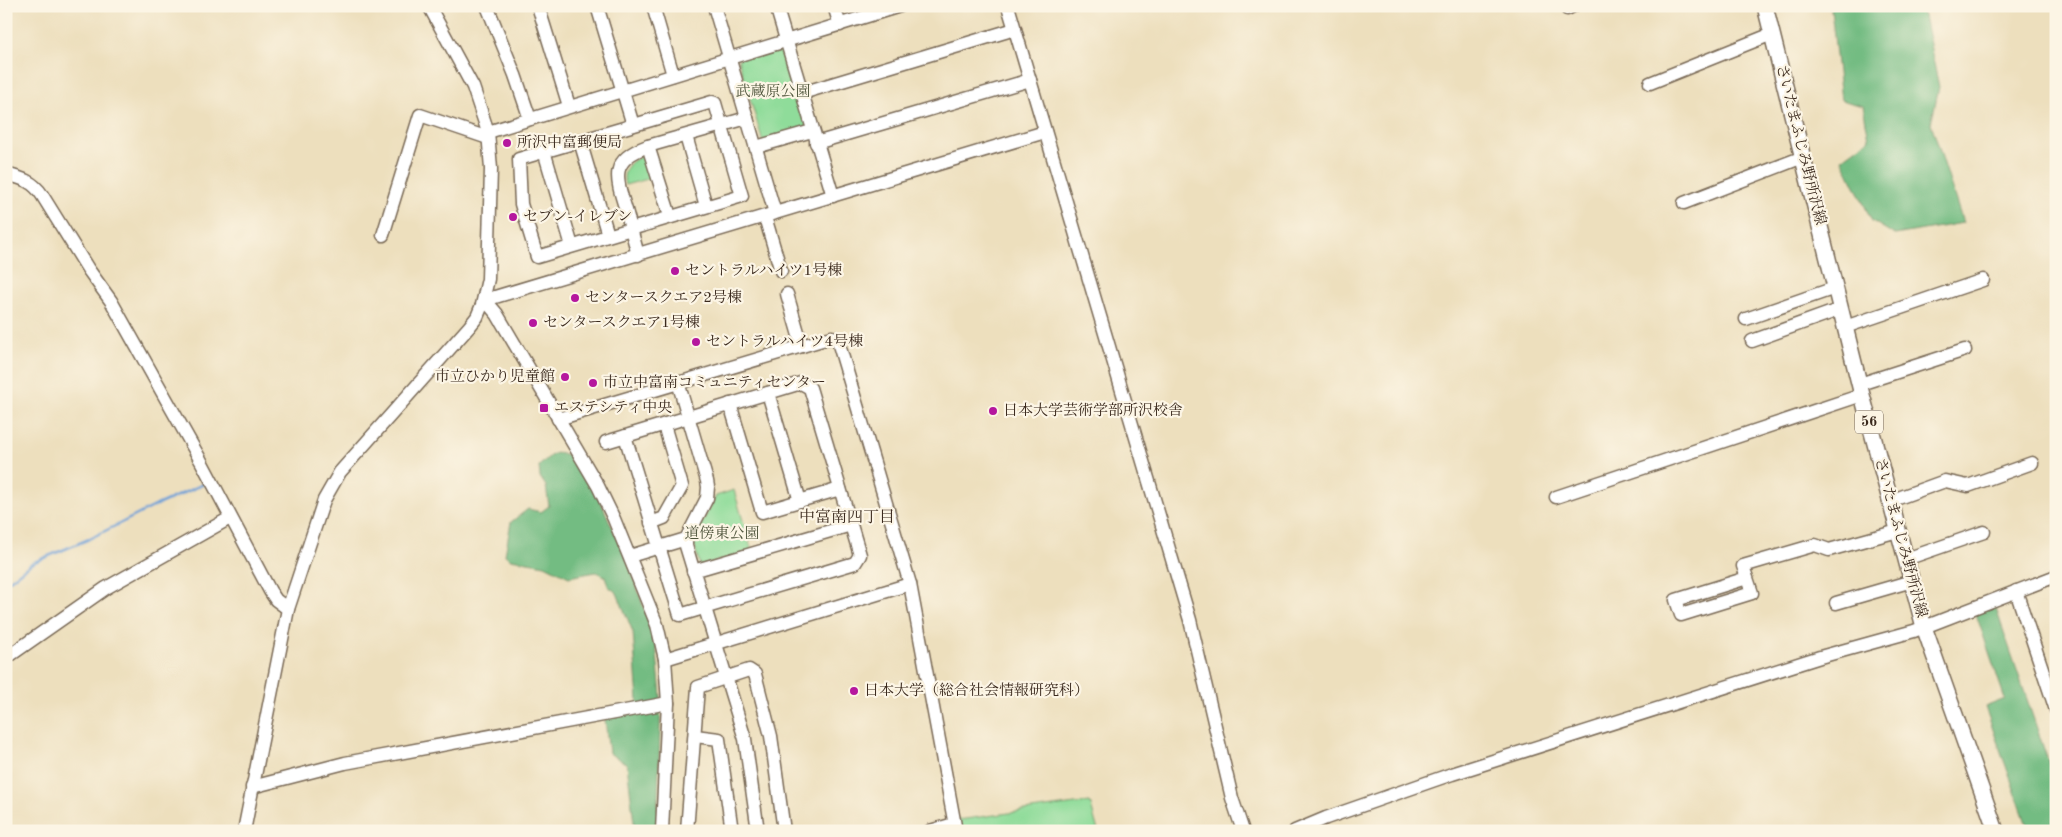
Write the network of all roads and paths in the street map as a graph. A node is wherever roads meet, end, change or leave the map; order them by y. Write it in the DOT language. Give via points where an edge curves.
graph roads {
  1 [pos="429,6"];
  2 [pos="487,6"];
  3 [pos="538,6"];
  4 [pos="597,6"];
  5 [pos="653,6"];
  6 [pos="714,6"];
  7 [pos="776,6"];
  8 [pos="834,6"];
  9 [pos="1008,6"];
  10 [pos="1764,6"];
  11 [pos="895,7"];
  12 [pos="840,25"];
  13 [pos="1015,29"];
  14 [pos="1772,34"];
  15 [pos="786,40"];
  16 [pos="729,57"];
  17 [pos="673,75"];
  18 [pos="1030,80"];
  19 [pos="1650,83"];
  20 [pos="622,90"];
  21 [pos="802,92"];
  22 [pos="569,106"];
  23 [pos="530,118"];
  24 [pos="747,118"];
  25 [pos="633,125"];
  26 [pos="721,126"];
  27 [pos="812,130"];
  28 [pos="1045,132"];
  29 [pos="488,135"];
  30 [pos="686,136"];
  31 [pos="580,141"];
  32 [pos="816,143"];
  33 [pos="648,146"];
  34 [pos="756,147"];
  35 [pos="544,151"];
  36 [pos="1803,158"];
  37 [pos="6,174"];
  38 [pos="833,196"];
  39 [pos="1684,203"];
  40 [pos="706,206"];
  41 [pos="770,215"];
  42 [pos="670,216"];
  43 [pos="631,228"];
  44 [pos="383,235"];
  45 [pos="608,235"];
  46 [pos="572,246"];
  47 [pos="638,255"];
  48 [pos="781,271"];
  49 [pos="1983,280"];
  50 [pos="1836,288"];
  51 [pos="787,294"];
  52 [pos="485,300"];
  53 [pos="1841,309"];
  54 [pos="1746,319"];
  55 [pos="1845,327"];
  56 [pos="1752,341"];
  57 [pos="802,346"];
  58 [pos="1965,350"];
  59 [pos="678,382"];
  60 [pos="1861,390"];
  61 [pos="768,393"];
  62 [pos="730,404"];
  63 [pos="689,417"];
  64 [pos="558,419"];
  65 [pos="664,425"];
  66 [pos="625,436"];
  67 [pos="606,442"];
  68 [pos="2032,463"];
  69 [pos="840,489"];
  70 [pos="1556,497"];
  71 [pos="800,500"];
  72 [pos="1890,501"];
  73 [pos="230,518"];
  74 [pos="651,523"];
  75 [pos="851,525"];
  76 [pos="1898,531"];
  77 [pos="1984,532"];
  78 [pos="686,539"];
  79 [pos="659,547"];
  80 [pos="630,556"];
  81 [pos="1906,559"];
  82 [pos="694,571"];
  83 [pos="2056,576"];
  84 [pos="1747,578"];
  85 [pos="1912,581"];
  86 [pos="910,584"];
  87 [pos="2016,591"];
  88 [pos="1836,603"];
  89 [pos="288,609"];
  90 [pos="704,609"];
  91 [pos="1924,627"];
  92 [pos="716,643"];
  93 [pos="6,658"];
  94 [pos="665,659"];
  95 [pos="726,678"];
  96 [pos="668,703"];
  97 [pos="2056,710"];
  98 [pos="695,736"];
  99 [pos="252,787"];
  100 [pos="955,827"];
  101 [pos="244,831"];
  102 [pos="662,831"];
  103 [pos="687,831"];
  104 [pos="732,831"];
  105 [pos="758,831"];
  106 [pos="784,831"];
  107 [pos="930,831"];
  108 [pos="1244,831"];
  109 [pos="1294,831"];
  110 [pos="1996,831"];
  1 -- 29 [label="street" via="473,87"];
  2 -- 23 [label="street"];
  3 -- 22 [label="street"];
  4 -- 20 [label="street"];
  5 -- 17 [label="street"];
  6 -- 16 [label="street"];
  7 -- 15 [label="street"];
  8 -- 12 [label="street"];
  9 -- 13 [label="street"];
  10 -- 14 [label="main road, さいたまふじみ野所沢線 / 56"];
  11 -- 12 [label="street"];
  12 -- 15 [label="street"];
  13 -- 18 [label="street"];
  13 -- 21 [label="street"];
  14 -- 19 [label="street"];
  14 -- 36 [label="main road, さいたまふじみ野所沢線 / 56"];
  15 -- 16 [label="street"];
  15 -- 21 [label="street"];
  16 -- 17 [label="street"];
  16 -- 24 [label="street"];
  17 -- 20 [label="street"];
  18 -- 28 [label="street"];
  18 -- 32 [label="street"];
  20 -- 22 [label="street"];
  20 -- 25 [label="street"];
  21 -- 27 [label="street"];
  22 -- 23 [label="street"];
  23 -- 29 [label="street"];
  24 -- 26 [label="street"];
  24 -- 34 [label="street"];
  25 -- 26 [label="street" via="712,102"];
  25 -- 31 [label="street"];
  26 -- 30 [label="street"];
  26 -- 40 [label="street" via="742,196"];
  27 -- 32 [label="street"];
  27 -- 34 [label="street"];
  28 -- 38 [label="street"];
  28 -- 108 [label="street" via="1190,620 1232,798"];
  29 -- 44 [label="street" via="420,115"];
  29 -- 52 [label="street" via="491,169"];
  30 -- 33 [label="street"];
  30 -- 40 [label="street"];
  31 -- 35 [label="street"];
  31 -- 45 [label="street"];
  32 -- 38 [label="street"];
  33 -- 42 [label="street"];
  33 -- 43 [label="street" via="626,158 618,174 618,185"];
  34 -- 41 [label="street"];
  35 -- 46 [label="street"];
  35 -- 46 [label="street" via="519,159 521,204 536,257"];
  36 -- 39 [label="street"];
  36 -- 50 [label="main road, さいたまふじみ野所沢線 / 56"];
  37 -- 73 [label="street" via="32,183 42,195 111,301"];
  38 -- 41 [label="street"];
  40 -- 42 [label="street"];
  41 -- 47 [label="street"];
  41 -- 48 [label="street"];
  42 -- 43 [label="street"];
  43 -- 45 [label="street"];
  43 -- 47 [label="street"];
  45 -- 46 [label="street"];
  47 -- 52 [label="street"];
  49 -- 55 [label="street"];
  50 -- 53 [label="main road, さいたまふじみ野所沢線 / 56"];
  50 -- 54 [label="street"];
  51 -- 57 [label="street"];
  52 -- 64 [label="street" via="498,314"];
  52 -- 89 [label="street" via="469,327 336,478 324,500"];
  53 -- 55 [label="main road, さいたまふじみ野所沢線 / 56"];
  53 -- 56 [label="street"];
  55 -- 60 [label="main road, さいたまふじみ野所沢線 / 56"];
  57 -- 59 [label="street"];
  57 -- 86 [label="street" via="837,338"];
  58 -- 60 [label="street"];
  59 -- 63 [label="street"];
  59 -- 64 [label="street"];
  60 -- 70 [label="street"];
  60 -- 72 [label="main road, さいたまふじみ野所沢線 / 56"];
  61 -- 62 [label="street"];
  61 -- 69 [label="street" via="800,383 810,388"];
  61 -- 71 [label="street"];
  62 -- 63 [label="street"];
  62 -- 71 [label="street" via="762,512"];
  63 -- 65 [label="street"];
  63 -- 78 [label="street" via="708,487 707,498"];
  64 -- 80 [label="street" via="598,486"];
  65 -- 66 [label="street"];
  65 -- 74 [label="street" via="682,486 664,518"];
  66 -- 67 [label="street"];
  66 -- 74 [label="street"];
  68 -- 72 [label="street" via="1968,486 1944,481"];
  69 -- 71 [label="street"];
  69 -- 75 [label="street"];
  72 -- 76 [label="main road, さいたまふじみ野所沢線 / 56"];
  73 -- 89 [label="street" via="276,600"];
  73 -- 93 [label="street" via="106,588"];
  74 -- 79 [label="street"];
  75 -- 82 [label="street"];
  75 -- 90 [label="street" via="860,556 855,563"];
  76 -- 81 [label="main road, さいたまふじみ野所沢線 / 56"];
  76 -- 84 [label="street" via="1829,550 1815,545 1743,566"];
  77 -- 81 [label="street"];
  78 -- 79 [label="street"];
  78 -- 82 [label="street"];
  79 -- 80 [label="street"];
  79 -- 90 [label="street" via="680,615"];
  80 -- 94 [label="street" via="657,626"];
  81 -- 85 [label="main road, さいたまふじみ野所沢線 / 56"];
  82 -- 90 [label="street"];
  83 -- 87 [label="street"];
  84 -- 84 [label="street" via="1676,600 1680,615 1752,593"];
  85 -- 88 [label="street"];
  85 -- 91 [label="main road, さいたまふじみ野所沢線 / 56"];
  86 -- 92 [label="street"];
  86 -- 100 [label="street"];
  87 -- 91 [label="street"];
  87 -- 97 [label="street"];
  89 -- 99 [label="street"];
  90 -- 92 [label="street"];
  91 -- 109 [label="street" via="1461,771"];
  91 -- 110 [label="main road, さいたまふじみ野所沢線 / 56"];
  92 -- 94 [label="street"];
  92 -- 95 [label="street"];
  94 -- 96 [label="street"];
  95 -- 98 [label="street" via="698,687"];
  95 -- 105 [label="street" via="745,739"];
  95 -- 106 [label="street" via="749,670 755,674 770,736"];
  96 -- 99 [label="street" via="345,763"];
  96 -- 102 [label="street"];
  98 -- 103 [label="street"];
  98 -- 104 [label="street" via="719,739"];
  99 -- 101 [label="street"];
  100 -- 107 [label="street"];
}
